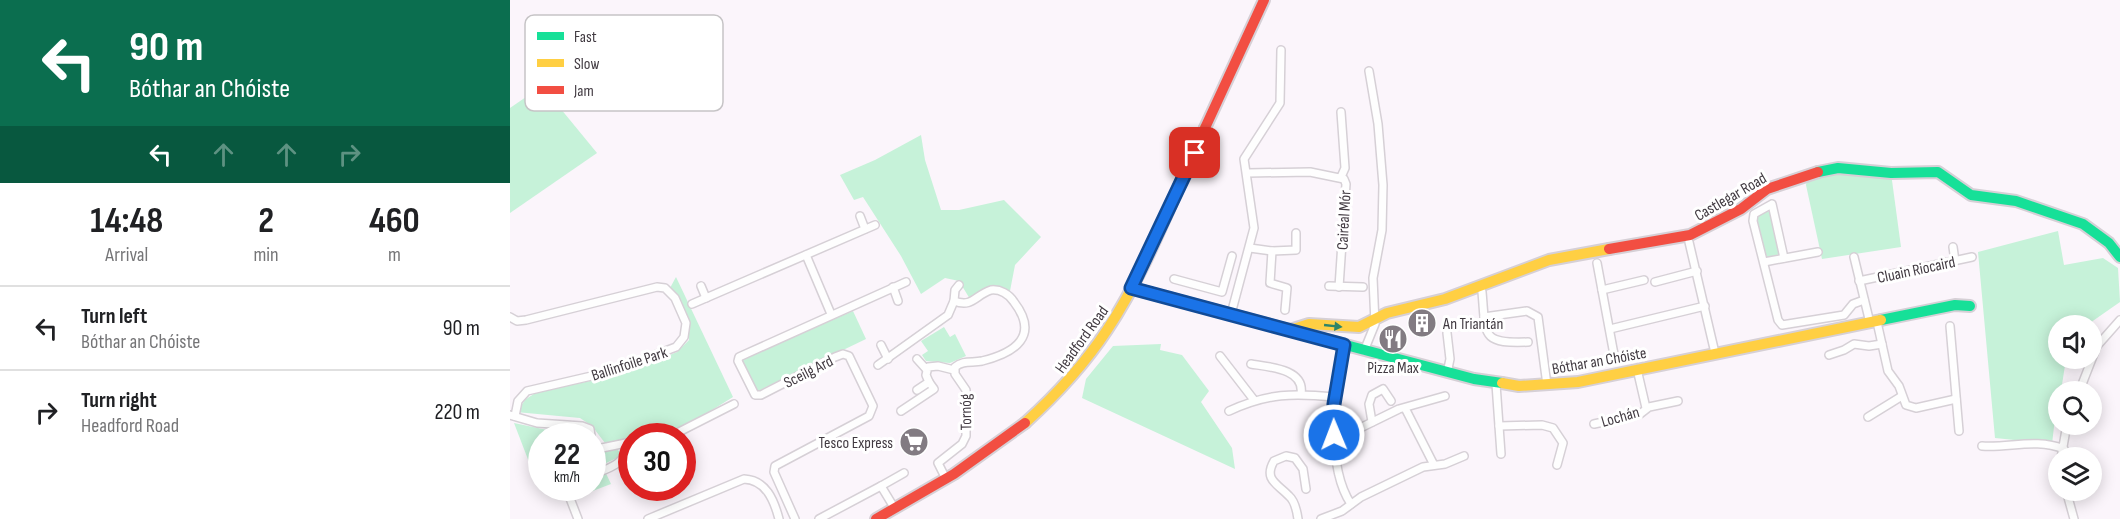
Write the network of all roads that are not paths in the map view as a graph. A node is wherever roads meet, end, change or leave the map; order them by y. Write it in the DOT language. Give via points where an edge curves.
graph roads {
  1 [pos="1264,0"];
  2 [pos="1281,50"];
  3 [pos="1369,71"];
  4 [pos="1341,112"];
  5 [pos="1248,173"];
  6 [pos="1341,177"];
  7 [pos="860,216"];
  8 [pos="875,225"];
  9 [pos="865,229"];
  10 [pos="1296,233"];
  11 [pos="1689,242"];
  12 [pos="1953,247"];
  13 [pos="1250,248"];
  14 [pos="1272,251"];
  15 [pos="1818,252"];
  16 [pos="806,255"];
  17 [pos="1232,256"];
  18 [pos="1854,257"];
  19 [pos="1972,257"];
  20 [pos="2120,257"];
  21 [pos="1784,258"];
  22 [pos="1956,261"];
  23 [pos="1764,262"];
  24 [pos="1597,263"];
  25 [pos="1696,272"];
  26 [pos="1174,279"];
  27 [pos="1644,280"];
  28 [pos="1859,281"];
  29 [pos="906,282"];
  30 [pos="1655,282"];
  31 [pos="959,285"];
  32 [pos="701,286"];
  33 [pos="1329,286"];
  34 [pos="893,287"];
  35 [pos="1339,287"];
  36 [pos="1363,287"];
  37 [pos="1131,288"];
  38 [pos="1223,288"];
  39 [pos="1602,290"];
  40 [pos="1238,292"];
  41 [pos="1482,292"];
  42 [pos="706,298"];
  43 [pos="1864,300"];
  44 [pos="898,301"];
  45 [pos="954,301"];
  46 [pos="692,304"];
  47 [pos="1705,306"];
  48 [pos="1970,306"];
  49 [pos="1285,310"];
  50 [pos="831,314"];
  51 [pos="1231,314"];
  52 [pos="1484,316"];
  53 [pos="510,317"];
  54 [pos="1376,319"];
  55 [pos="2120,320"];
  56 [pos="1874,322"];
  57 [pos="1950,326"];
  58 [pos="1610,329"];
  59 [pos="1290,330"];
  60 [pos="1447,333"];
  61 [pos="1528,342"];
  62 [pos="1881,344"];
  63 [pos="881,345"];
  64 [pos="1344,345"];
  65 [pos="1364,351"];
  66 [pos="1715,353"];
  67 [pos="1829,355"];
  68 [pos="1220,356"];
  69 [pos="888,359"];
  70 [pos="917,359"];
  71 [pos="1615,360"];
  72 [pos="1251,364"];
  73 [pos="878,365"];
  74 [pos="926,369"];
  75 [pos="1637,369"];
  76 [pos="954,370"];
  77 [pos="1447,373"];
  78 [pos="2083,381"];
  79 [pos="929,382"];
  80 [pos="1496,384"];
  81 [pos="1547,385"];
  82 [pos="917,390"];
  83 [pos="1301,394"];
  84 [pos="1445,396"];
  85 [pos="1902,396"];
  86 [pos="1335,397"];
  87 [pos="1956,399"];
  88 [pos="1254,400"];
  89 [pos="1391,401"];
  90 [pos="1678,401"];
  91 [pos="734,404"];
  92 [pos="1405,408"];
  93 [pos="1646,408"];
  94 [pos="901,411"];
  95 [pos="1229,411"];
  96 [pos="512,416"];
  97 [pos="1868,417"];
  98 [pos="1372,422"];
  99 [pos="543,423"];
  100 [pos="696,423"];
  101 [pos="1594,423"];
  102 [pos="1499,426"];
  103 [pos="1959,431"];
  104 [pos="1334,435"];
  105 [pos="1982,446"];
  106 [pos="2058,447"];
  107 [pos="1501,454"];
  108 [pos="1464,456"];
  109 [pos="1434,465"];
  110 [pos="1557,465"];
  111 [pos="904,473"];
  112 [pos="1304,478"];
  113 [pos="946,479"];
  114 [pos="1293,481"];
  115 [pos="881,486"];
  116 [pos="1306,489"];
  117 [pos="571,501"];
  118 [pos="2069,501"];
  119 [pos="1351,504"];
  120 [pos="895,509"];
  121 [pos="578,519"];
  122 [pos="648,519"];
  123 [pos="779,519"];
  124 [pos="795,519"];
  125 [pos="819,519"];
  126 [pos="876,519"];
  127 [pos="1298,519"];
  128 [pos="1321,519"];
  129 [pos="2074,519"];
  1 -- 37 [label="street, Headford Road"];
  2 -- 5 [label="street" via="1280,103 1244,159"];
  3 -- 54 [label="street" via="1383,185 1383,230 1373,278"];
  4 -- 6 [label="street" via="1345,168"];
  5 -- 6 [label="street, Cairéal Mór" via="1310,172"];
  5 -- 13 [label="street" via="1255,224"];
  6 -- 35 [label="street, Cairéal Mór" via="1346,184"];
  7 -- 9 [label="street"];
  8 -- 9 [label="street"];
  9 -- 16 [label="street"];
  10 -- 14 [label="street" via="1296,250"];
  11 -- 25 [label="street"];
  12 -- 22 [label="street"];
  13 -- 14 [label="street"];
  13 -- 40 [label="street"];
  14 -- 49 [label="street" via="1270,283 1287,288"];
  15 -- 21 [label="street"];
  16 -- 42 [label="street"];
  16 -- 50 [label="street"];
  17 -- 38 [label="street"];
  18 -- 28 [label="street, Cluain Riocaird"];
  19 -- 22 [label="street, Cluain Riocaird"];
  20 -- 54 [label="street, Castlegar Road" via="2109,243 2082,224 2016,201 1971,195 1938,172 1838,168 1767,189 1741,209 1690,235 1556,258 1445,299"];
  21 -- 23 [label="street"];
  21 -- 23 [label="street, Cluain Riocaird" via="1772,204 1753,217"];
  22 -- 28 [label="street, Cluain Riocaird"];
  23 -- 43 [label="street, Cluain Riocaird" via="1782,325 1844,315 1853,304"];
  24 -- 39 [label="street"];
  25 -- 30 [label="street"];
  25 -- 47 [label="street"];
  26 -- 38 [label="street" via="1222,292"];
  27 -- 39 [label="street"];
  28 -- 43 [label="street, Cluain Riocaird"];
  29 -- 34 [label="street, Sceilg Ard"];
  31 -- 45 [label="street"];
  32 -- 42 [label="street"];
  33 -- 35 [label="street"];
  34 -- 44 [label="street"];
  34 -- 50 [label="street, Sceilg Ard"];
  35 -- 36 [label="street"];
  37 -- 51 [label="street, Bóthar an Chóiste"];
  37 -- 113 [label="street, Headford Road" via="1105,335 1055,398 992,452"];
  38 -- 40 [label="street"];
  39 -- 58 [label="street"];
  40 -- 51 [label="street"];
  41 -- 52 [label="street"];
  42 -- 46 [label="street"];
  43 -- 56 [label="street, Cluain Riocaird"];
  45 -- 69 [label="street" via="948,315"];
  45 -- 76 [label="street, Tornóg" via="967,304 987,291 1003,292 1016,303 1026,328 1024,338 1015,347 987,359 962,363"];
  47 -- 58 [label="street"];
  47 -- 66 [label="street"];
  48 -- 56 [label="street, Bóthar an Chóiste" via="1955,305"];
  50 -- 124 [label="street, Sceilg Ard" via="743,354 738,361 751,392 761,395 843,354 849,356 873,406 869,416 775,466 774,472"];
  51 -- 59 [label="street, Bóthar an Chóiste"];
  52 -- 61 [label="street" via="1486,330 1495,341"];
  52 -- 81 [label="street" via="1527,310 1538,317"];
  53 -- 96 [label="street, Ballinfoile Park" via="526,320 657,287 665,288 675,298 686,323 684,337 676,347 613,371 527,391"];
  59 -- 54 [label="street, Castlegar Road, one-way" via="1314,324 1352,328"];
  54 -- 65 [label="street"];
  55 -- 78 [label="street" via="2097,346"];
  56 -- 62 [label="street, Cluain Riocaird"];
  56 -- 66 [label="street, Bóthar an Chóiste"];
  57 -- 87 [label="street"];
  58 -- 71 [label="street"];
  59 -- 64 [label="street, Bóthar an Chóiste"];
  60 -- 77 [label="street"];
  62 -- 67 [label="street" via="1854,344"];
  62 -- 85 [label="street, Cluain Riocaird" via="1888,371"];
  63 -- 69 [label="street"];
  64 -- 65 [label="street, Bóthar an Chóiste"];
  64 -- 86 [label="street"];
  65 -- 77 [label="street, Bóthar an Chóiste"];
  66 -- 75 [label="street, Bóthar an Chóiste"];
  68 -- 88 [label="street"];
  69 -- 73 [label="street"];
  70 -- 74 [label="street"];
  72 -- 83 [label="street" via="1295,376 1301,384"];
  74 -- 76 [label="street, Tornóg" via="935,366"];
  74 -- 79 [label="street"];
  75 -- 81 [label="street, Bóthar an Chóiste"];
  75 -- 93 [label="street, Lochán"];
  76 -- 113 [label="street, Tornóg" via="966,390 966,436 938,463"];
  77 -- 80 [label="street, Bóthar an Chóiste"];
  79 -- 82 [label="street"];
  79 -- 94 [label="street, Tornóg" via="934,389"];
  80 -- 81 [label="street, Bóthar an Chóiste"];
  80 -- 102 [label="street"];
  83 -- 86 [label="street"];
  83 -- 88 [label="street" via="1277,394"];
  84 -- 92 [label="street"];
  85 -- 87 [label="street" via="1906,405 1916,408"];
  85 -- 97 [label="street"];
  86 -- 104 [label="street"];
  87 -- 103 [label="street"];
  88 -- 95 [label="street"];
  89 -- 98 [label="street" via="1383,389 1372,394"];
  90 -- 93 [label="street, Lochán"];
  91 -- 100 [label="street"];
  92 -- 98 [label="street"];
  92 -- 109 [label="street"];
  93 -- 101 [label="street, Lochán" via="1640,414"];
  96 -- 99 [label="street, Ballinfoile Park"];
  98 -- 104 [label="street"];
  102 -- 107 [label="street"];
  102 -- 110 [label="street" via="1553,428 1563,443"];
  104 -- 119 [label="street" via="1343,490"];
  105 -- 106 [label="street" via="2033,443"];
  108 -- 109 [label="street"];
  109 -- 119 [label="street" via="1423,466"];
  111 -- 115 [label="street"];
  112 -- 114 [label="street"];
  112 -- 116 [label="street"];
  112 -- 127 [label="street" via="1300,462 1291,456 1274,461 1269,473 1275,485 1292,499"];
  113 -- 120 [label="street, Headford Road"];
  115 -- 120 [label="street"];
  115 -- 125 [label="street"];
  117 -- 121 [label="street"];
  118 -- 129 [label="street"];
  119 -- 128 [label="street"];
  120 -- 126 [label="street, Headford Road"];
  122 -- 123 [label="street" via="744,479 765,486"];
}
